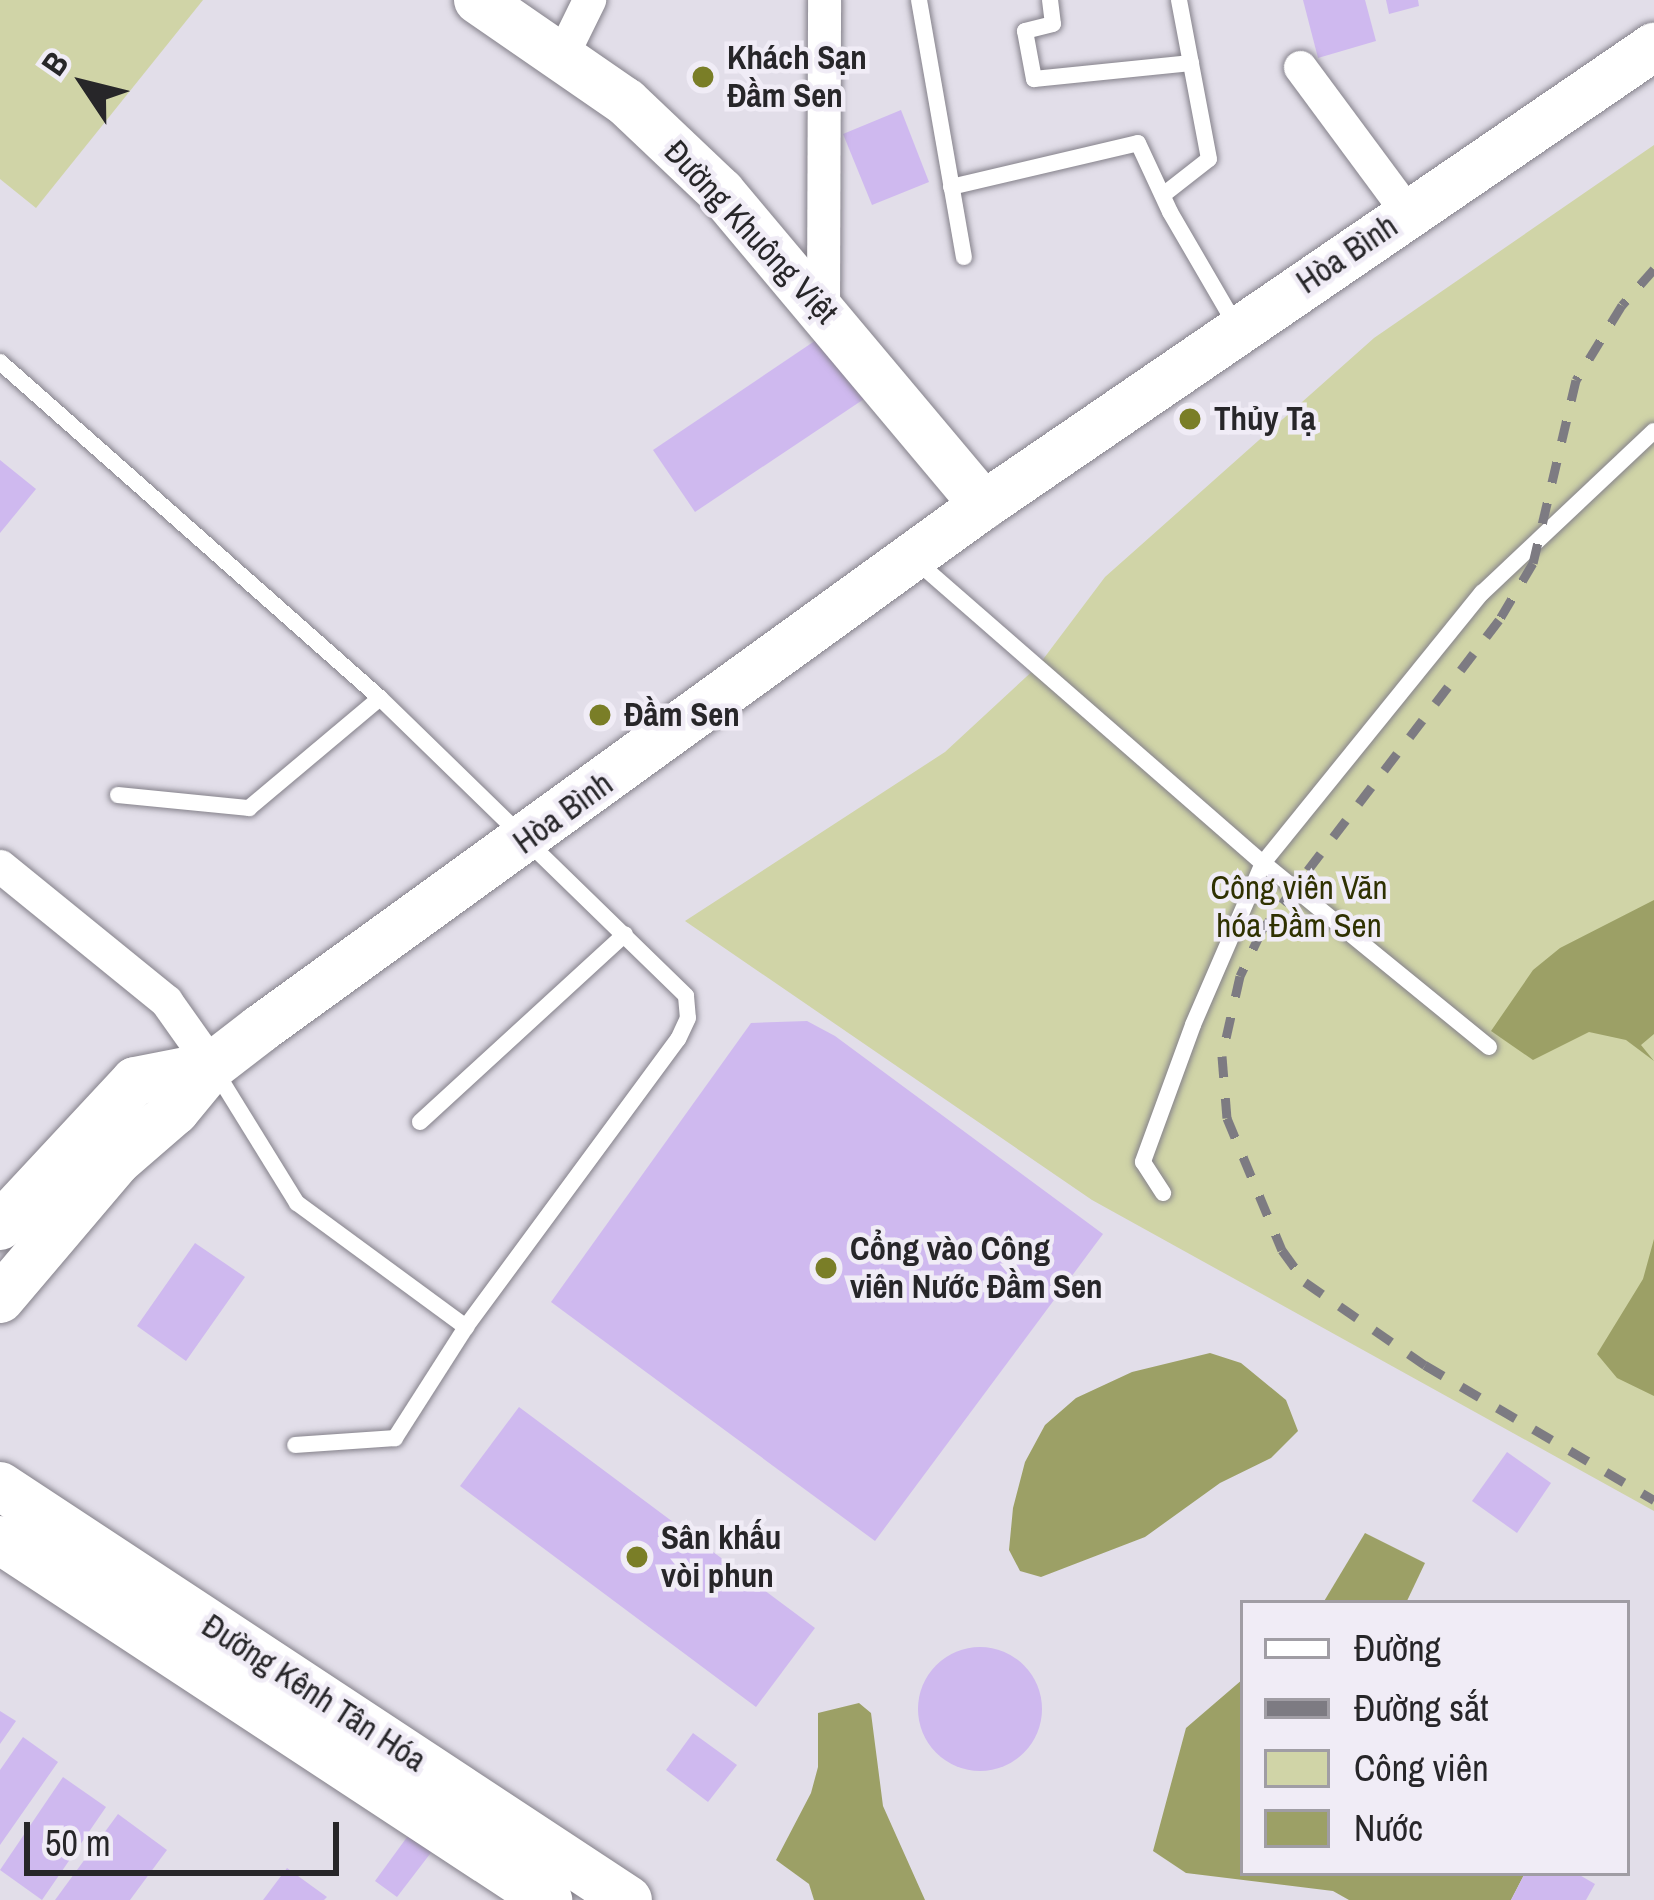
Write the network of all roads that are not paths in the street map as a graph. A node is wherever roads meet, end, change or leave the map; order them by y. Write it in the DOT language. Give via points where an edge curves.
graph roads {
  1 [pos="479,0"];
  2 [pos="589,0"];
  3 [pos="824,0"];
  4 [pos="919,0"];
  5 [pos="1050,0"];
  6 [pos="1178,0"];
  7 [pos="1654,47"];
  8 [pos="561,57"];
  9 [pos="1191,63"];
  10 [pos="1300,67"];
  11 [pos="951,187"];
  12 [pos="1163,196"];
  13 [pos="1408,213"];
  14 [pos="964,257"];
  15 [pos="823,307"];
  16 [pos="1238,327"];
  17 [pos="0,362"];
  18 [pos="1654,431"];
  19 [pos="984,505"];
  20 [pos="914,559"];
  21 [pos="380,698"];
  22 [pos="118,795"];
  23 [pos="526,839"];
  24 [pos="1263,863"];
  25 [pos="0,866"];
  26 [pos="625,934"];
  27 [pos="1489,1047"];
  28 [pos="212,1066"];
  29 [pos="420,1122"];
  30 [pos="1162,1193"];
  31 [pos="0,1226"];
  32 [pos="0,1299"];
  33 [pos="466,1327"];
  34 [pos="295,1445"];
  35 [pos="0,1486"];
  36 [pos="0,1540"];
  37 [pos="548,1900"];
  38 [pos="628,1900"];
  1 -- 8 [label="main road, Đường Khuông Việt"];
  2 -- 8 [label="street"];
  3 -- 15 [label="street"];
  4 -- 11 [label="lane"];
  5 -- 9 [label="lane" via="1052,24 1025,32 1034,79"];
  6 -- 9 [label="lane"];
  7 -- 13 [label="main road, Hòa Bình"];
  8 -- 15 [label="main road, Đường Khuông Việt" via="626,102 721,192"];
  9 -- 12 [label="lane" via="1209,159"];
  10 -- 13 [label="street"];
  11 -- 12 [label="lane" via="1138,143"];
  11 -- 14 [label="lane"];
  12 -- 16 [label="lane"];
  13 -- 16 [label="main road, Hòa Bình"];
  15 -- 19 [label="main road, Đường Khuông Việt"];
  16 -- 19 [label="main road, Hòa Bình"];
  17 -- 21 [label="lane"];
  18 -- 24 [label="lane" via="1482,593"];
  19 -- 20 [label="main road, Hòa Bình"];
  20 -- 23 [label="main road, Hòa Bình"];
  20 -- 24 [label="lane"];
  21 -- 22 [label="lane" via="249,808"];
  21 -- 23 [label="lane"];
  23 -- 26 [label="lane"];
  23 -- 28 [label="main road, Hòa Bình"];
  24 -- 27 [label="lane"];
  24 -- 30 [label="lane" via="1143,1162"];
  25 -- 28 [label="street" via="166,1001"];
  26 -- 29 [label="lane"];
  26 -- 33 [label="lane" via="686,996 688,1018"];
  28 -- 31 [label="main road, Hòa Bình" via="135,1081"];
  28 -- 32 [label="main road, Hòa Bình" via="175,1112 117,1161"];
  28 -- 33 [label="lane" via="297,1203"];
  33 -- 34 [label="lane" via="394,1438"];
  35 -- 38 [label="main road, Đường Kênh Tân Hóa"];
  36 -- 37 [label="main road, Đường Kênh Tân Hóa"];
}
